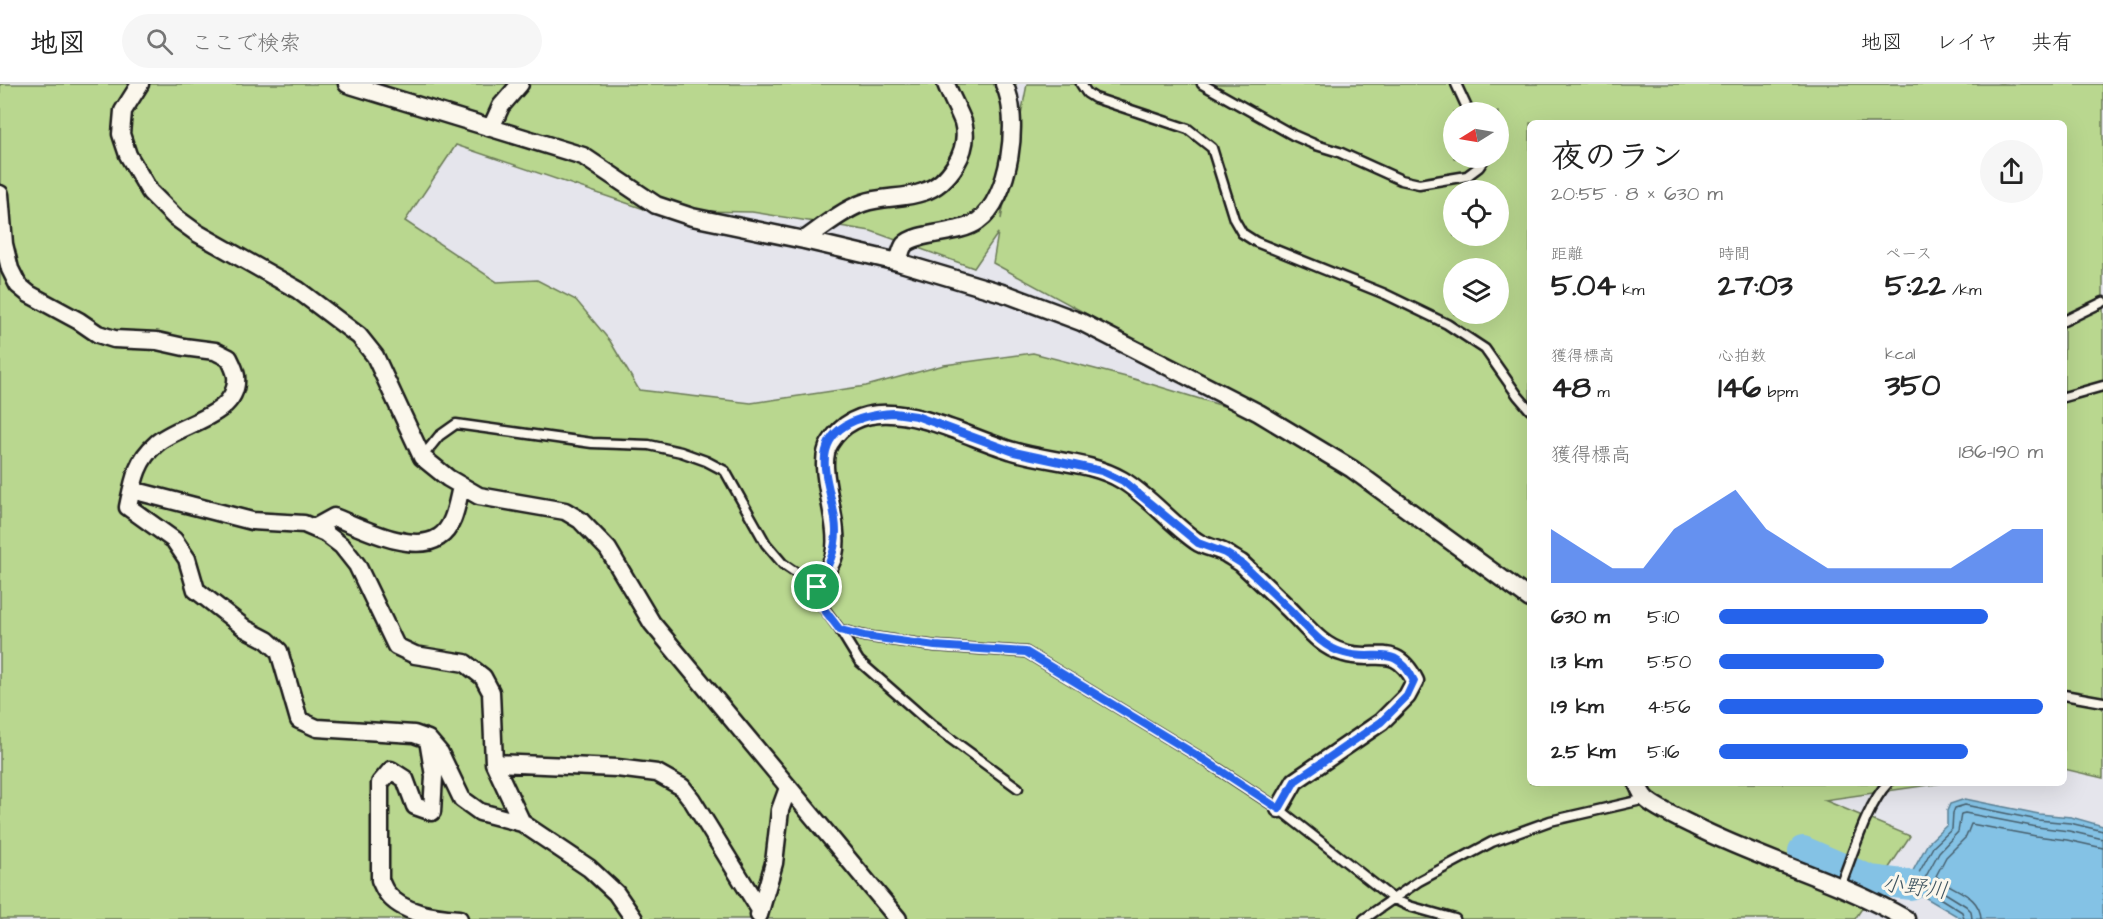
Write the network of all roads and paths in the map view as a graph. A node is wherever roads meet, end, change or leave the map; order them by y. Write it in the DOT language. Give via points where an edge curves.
graph roads {
  1 [pos="140,84"];
  2 [pos="347,84"];
  3 [pos="520,84"];
  4 [pos="946,84"];
  5 [pos="1004,84"];
  6 [pos="1081,84"];
  7 [pos="1202,84"];
  8 [pos="1456,84"];
  9 [pos="1464,102"];
  10 [pos="490,128"];
  11 [pos="1478,168"];
  12 [pos="0,194"];
  13 [pos="804,240"];
  14 [pos="898,262"];
  15 [pos="2103,302"];
  16 [pos="2067,320"];
  17 [pos="2103,386"];
  18 [pos="2067,396"];
  19 [pos="1527,406"];
  20 [pos="422,457"];
  21 [pos="461,487"];
  22 [pos="132,490"];
  23 [pos="314,528"];
  24 [pos="817,587"];
  25 [pos="1527,597"];
  26 [pos="840,630"];
  27 [pos="2067,696"];
  28 [pos="2103,702"];
  29 [pos="428,740"];
  30 [pos="494,763"];
  31 [pos="1639,786"];
  32 [pos="1885,786"];
  33 [pos="788,788"];
  34 [pos="1018,788"];
  35 [pos="1646,799"];
  36 [pos="1279,809"];
  37 [pos="522,823"];
  38 [pos="1840,886"];
  39 [pos="1392,898"];
  40 [pos="759,915"];
  41 [pos="459,919"];
  42 [pos="634,919"];
  43 [pos="898,919"];
  44 [pos="1364,919"];
  45 [pos="1455,919"];
  46 [pos="1906,919"];
  1 -- 20 [label="street" via="123,111 121,134 128,155 150,192 174,217 197,233 298,290 359,336 375,356"];
  2 -- 10 [label="street"];
  3 -- 10 [label="street" via="501,106"];
  4 -- 13 [label="street" via="965,135 953,171 923,192 863,203"];
  5 -- 14 [label="street" via="1012,111 1011,137 1003,183 994,202 981,219 967,228 914,239 903,246"];
  6 -- 19 [label="lane" via="1095,98 1188,129 1212,148 1242,233 1447,324 1485,350"];
  7 -- 11 [label="lane" via="1293,135 1401,180 1419,184 1467,176"];
  8 -- 9 [label="lane"];
  10 -- 13 [label="street" via="583,156 656,205 692,217"];
  12 -- 22 [label="street" via="10,269 18,285 29,294 98,334 215,351 230,358 236,375 235,391 225,406 157,443 135,471"];
  13 -- 14 [label="street"];
  14 -- 25 [label="street" via="1010,295 1081,322 1259,413 1352,470"];
  15 -- 16 [label="lane"];
  17 -- 18 [label="lane"];
  20 -- 21 [label="street"];
  20 -- 24 [label="lane" via="439,436 456,424 681,452 725,471 766,544 783,564"];
  21 -- 23 [label="street" via="446,529 440,537 421,543 402,543 334,517"];
  21 -- 33 [label="street" via="479,496 565,511 580,520 608,549 652,623"];
  22 -- 23 [label="street" via="252,521"];
  22 -- 29 [label="street" via="128,507 174,540 187,559 196,590 279,651 299,720 317,728 414,734"];
  23 -- 30 [label="street" via="342,546 357,565 396,646 415,655 465,663 483,677 491,692"];
  24 -- 26 [label="lane" via="823,608"];
  24 -- 36 [label="street" via="834,556 837,530 824,466 828,446 842,426 860,418 894,413 916,416 1014,452 1102,471 1123,481 1198,543 1241,563 1322,643 1345,654 1388,656 1408,668 1414,681 1407,696 1381,722 1295,781"];
  26 -- 34 [label="lane" via="859,661 932,725"];
  26 -- 36 [label="lane" via="935,646 1026,652"];
  27 -- 28 [label="lane"];
  29 -- 37 [label="street" via="440,753 462,799 480,812"];
  29 -- 41 [label="street" via="434,776 432,812 415,806 405,779 391,770 380,783 380,880 387,893 404,907"];
  30 -- 37 [label="street"];
  30 -- 40 [label="street" via="627,770 657,774 682,787"];
  31 -- 35 [label="street"];
  32 -- 38 [label="lane"];
  33 -- 40 [label="street" via="780,810 774,863"];
  33 -- 43 [label="street"];
  35 -- 38 [label="street" via="1710,834"];
  35 -- 39 [label="lane" via="1550,821 1492,842"];
  36 -- 39 [label="lane"];
  37 -- 42 [label="street" via="589,868 616,892"];
  38 -- 46 [label="street"];
  39 -- 44 [label="lane"];
  39 -- 45 [label="lane"];
}
